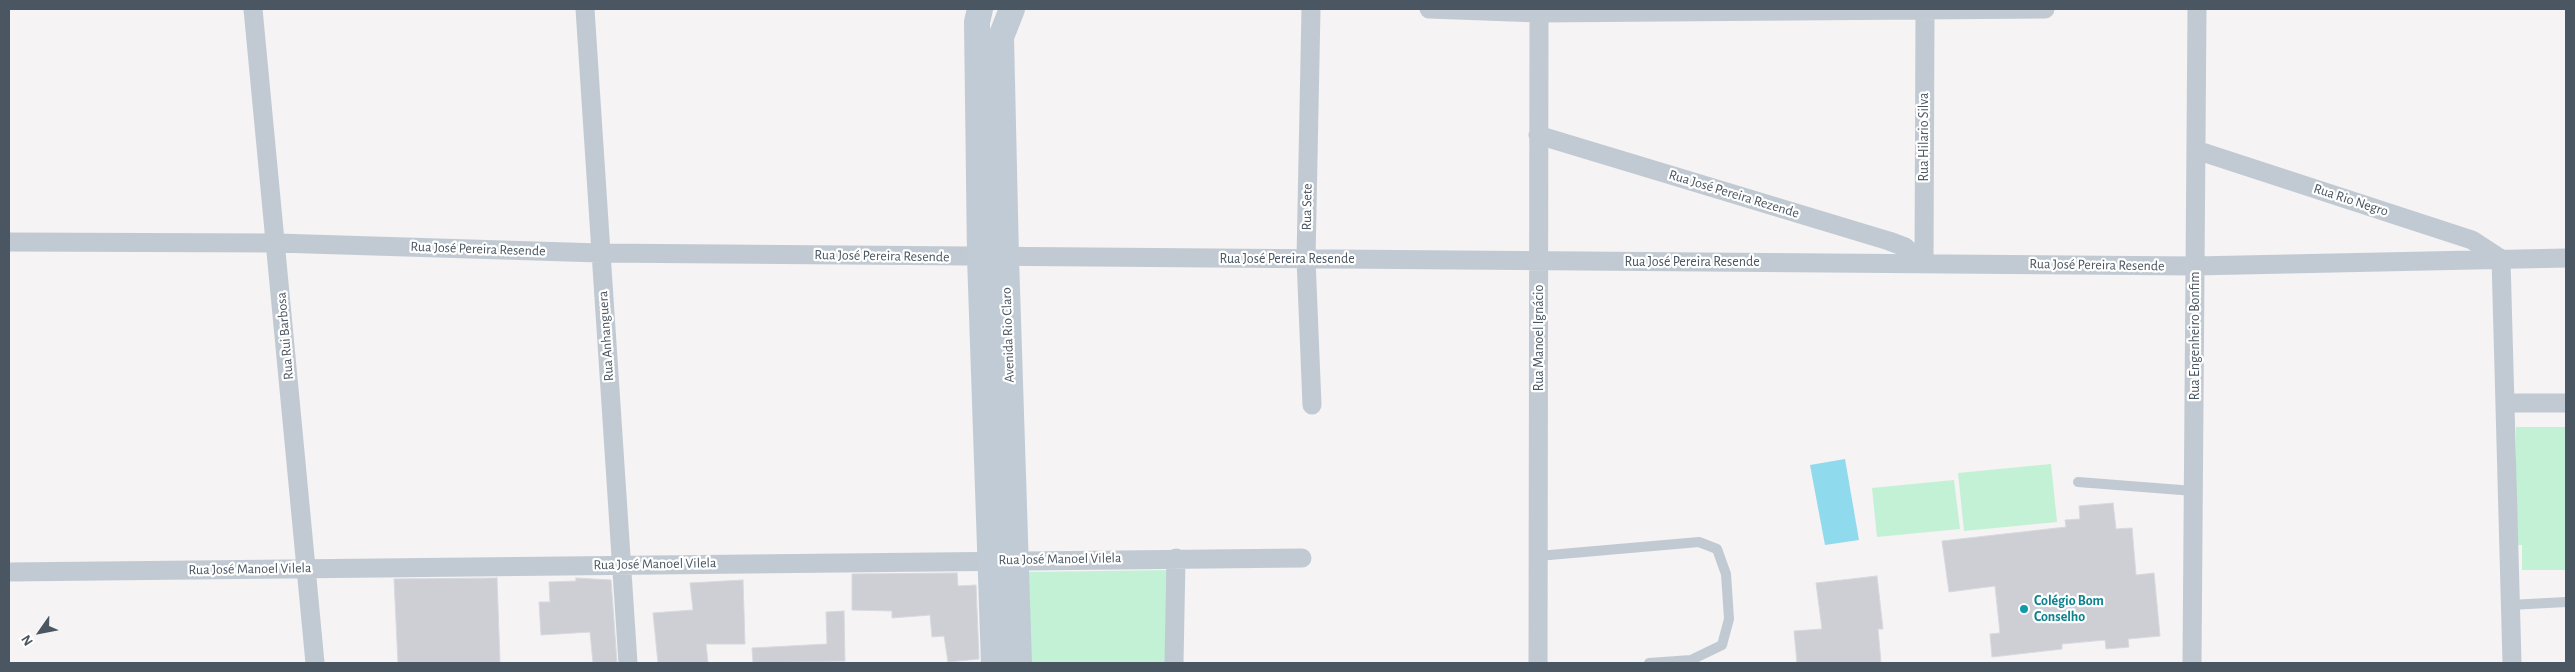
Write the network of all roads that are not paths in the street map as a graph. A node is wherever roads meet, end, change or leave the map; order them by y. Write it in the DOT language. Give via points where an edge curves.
graph roads {
  1 [pos="253,9"];
  2 [pos="585,9"];
  3 [pos="980,9"];
  4 [pos="1012,9"];
  5 [pos="1311,9"];
  6 [pos="1429,9"];
  7 [pos="1947,9"];
  8 [pos="2045,9"];
  9 [pos="2197,9"];
  10 [pos="1622,10"];
  11 [pos="1924,10"];
  12 [pos="1539,12"];
  13 [pos="1538,135"];
  14 [pos="991,149"];
  15 [pos="2196,150"];
  16 [pos="9,242"];
  17 [pos="277,243"];
  18 [pos="600,253"];
  19 [pos="993,257"];
  20 [pos="2566,258"];
  21 [pos="1306,259"];
  22 [pos="2501,259"];
  23 [pos="1539,261"];
  24 [pos="1924,264"];
  25 [pos="2195,266"];
  26 [pos="2506,403"];
  27 [pos="2566,403"];
  28 [pos="1312,405"];
  29 [pos="2078,482"];
  30 [pos="2194,491"];
  31 [pos="1538,556"];
  32 [pos="1176,558"];
  33 [pos="1302,558"];
  34 [pos="1015,559"];
  35 [pos="990,560"];
  36 [pos="621,565"];
  37 [pos="305,568"];
  38 [pos="9,572"];
  39 [pos="2566,602"];
  40 [pos="2510,605"];
  41 [pos="315,663"];
  42 [pos="628,663"];
  43 [pos="994,663"];
  44 [pos="1019,663"];
  45 [pos="1174,663"];
  46 [pos="1538,663"];
  47 [pos="1649,663"];
  48 [pos="2192,663"];
  49 [pos="2512,663"];
  1 -- 17 [label="street, Rua Rui Barbosa"];
  2 -- 18 [label="street, Rua Anhanguera"];
  3 -- 14 [label="main road, Avenida Rio Claro" via="977,22"];
  4 -- 14 [label="main road, Avenida Rio Claro" via="1001,37"];
  5 -- 21 [label="street, Rua Sete"];
  6 -- 12 [label="street"];
  7 -- 8 [label="street"];
  7 -- 11 [label="street"];
  9 -- 15 [label="street, Rua Engenheiro Bonfim"];
  10 -- 11 [label="street"];
  10 -- 12 [label="street"];
  11 -- 24 [label="street, Rua Hilario Silva"];
  12 -- 13 [label="street, Rua Manoel Ignácio"];
  13 -- 23 [label="street, Rua Manoel Ignácio"];
  13 -- 24 [label="street, Rua José Pereira Rezende" via="1888,241 1905,247"];
  14 -- 19 [label="main road, Avenida Rio Claro"];
  15 -- 22 [label="street, Rua Rio Negro" via="2472,240"];
  15 -- 25 [label="street, Rua Engenheiro Bonfim"];
  16 -- 17 [label="street, Rua José Pereira Resende"];
  17 -- 18 [label="street, Rua José Pereira Resende"];
  17 -- 37 [label="street, Rua Rui Barbosa"];
  18 -- 19 [label="street, Rua José Pereira Resende"];
  18 -- 36 [label="street, Rua Anhanguera"];
  19 -- 21 [label="street, Rua José Pereira Resende"];
  19 -- 34 [label="main road, Avenida Rio Claro"];
  19 -- 35 [label="main road, Avenida Rio Claro"];
  20 -- 22 [label="street, Rua José Pereira Resende"];
  21 -- 23 [label="street, Rua José Pereira Resende"];
  21 -- 28 [label="street, Rua Sete"];
  22 -- 25 [label="street, Rua José Pereira Resende"];
  22 -- 26 [label="street"];
  23 -- 24 [label="street, Rua José Pereira Resende"];
  23 -- 31 [label="street, Rua Manoel Ignácio"];
  24 -- 25 [label="street, Rua José Pereira Resende"];
  25 -- 30 [label="street, Rua Engenheiro Bonfim"];
  26 -- 27 [label="street"];
  26 -- 40 [label="street"];
  29 -- 30 [label="lane"];
  30 -- 48 [label="street, Rua Engenheiro Bonfim"];
  31 -- 46 [label="street, Rua Manoel Ignácio"];
  31 -- 47 [label="lane" via="1699,542 1717,549 1726,574 1730,619 1722,645 1692,660"];
  32 -- 33 [label="street, Rua José Manoel Vilela"];
  32 -- 34 [label="street, Rua José Manoel Vilela"];
  32 -- 45 [label="street"];
  34 -- 35 [label="street, Rua José Manoel Vilela"];
  34 -- 44 [label="main road, Avenida Rio Claro"];
  35 -- 36 [label="street, Rua José Manoel Vilela"];
  35 -- 43 [label="main road, Avenida Rio Claro"];
  36 -- 37 [label="street, Rua José Manoel Vilela"];
  36 -- 42 [label="street, Rua Anhanguera"];
  37 -- 38 [label="street, Rua José Manoel Vilela"];
  37 -- 41 [label="street, Rua Rui Barbosa"];
  39 -- 40 [label="lane"];
  40 -- 49 [label="street"];
}
